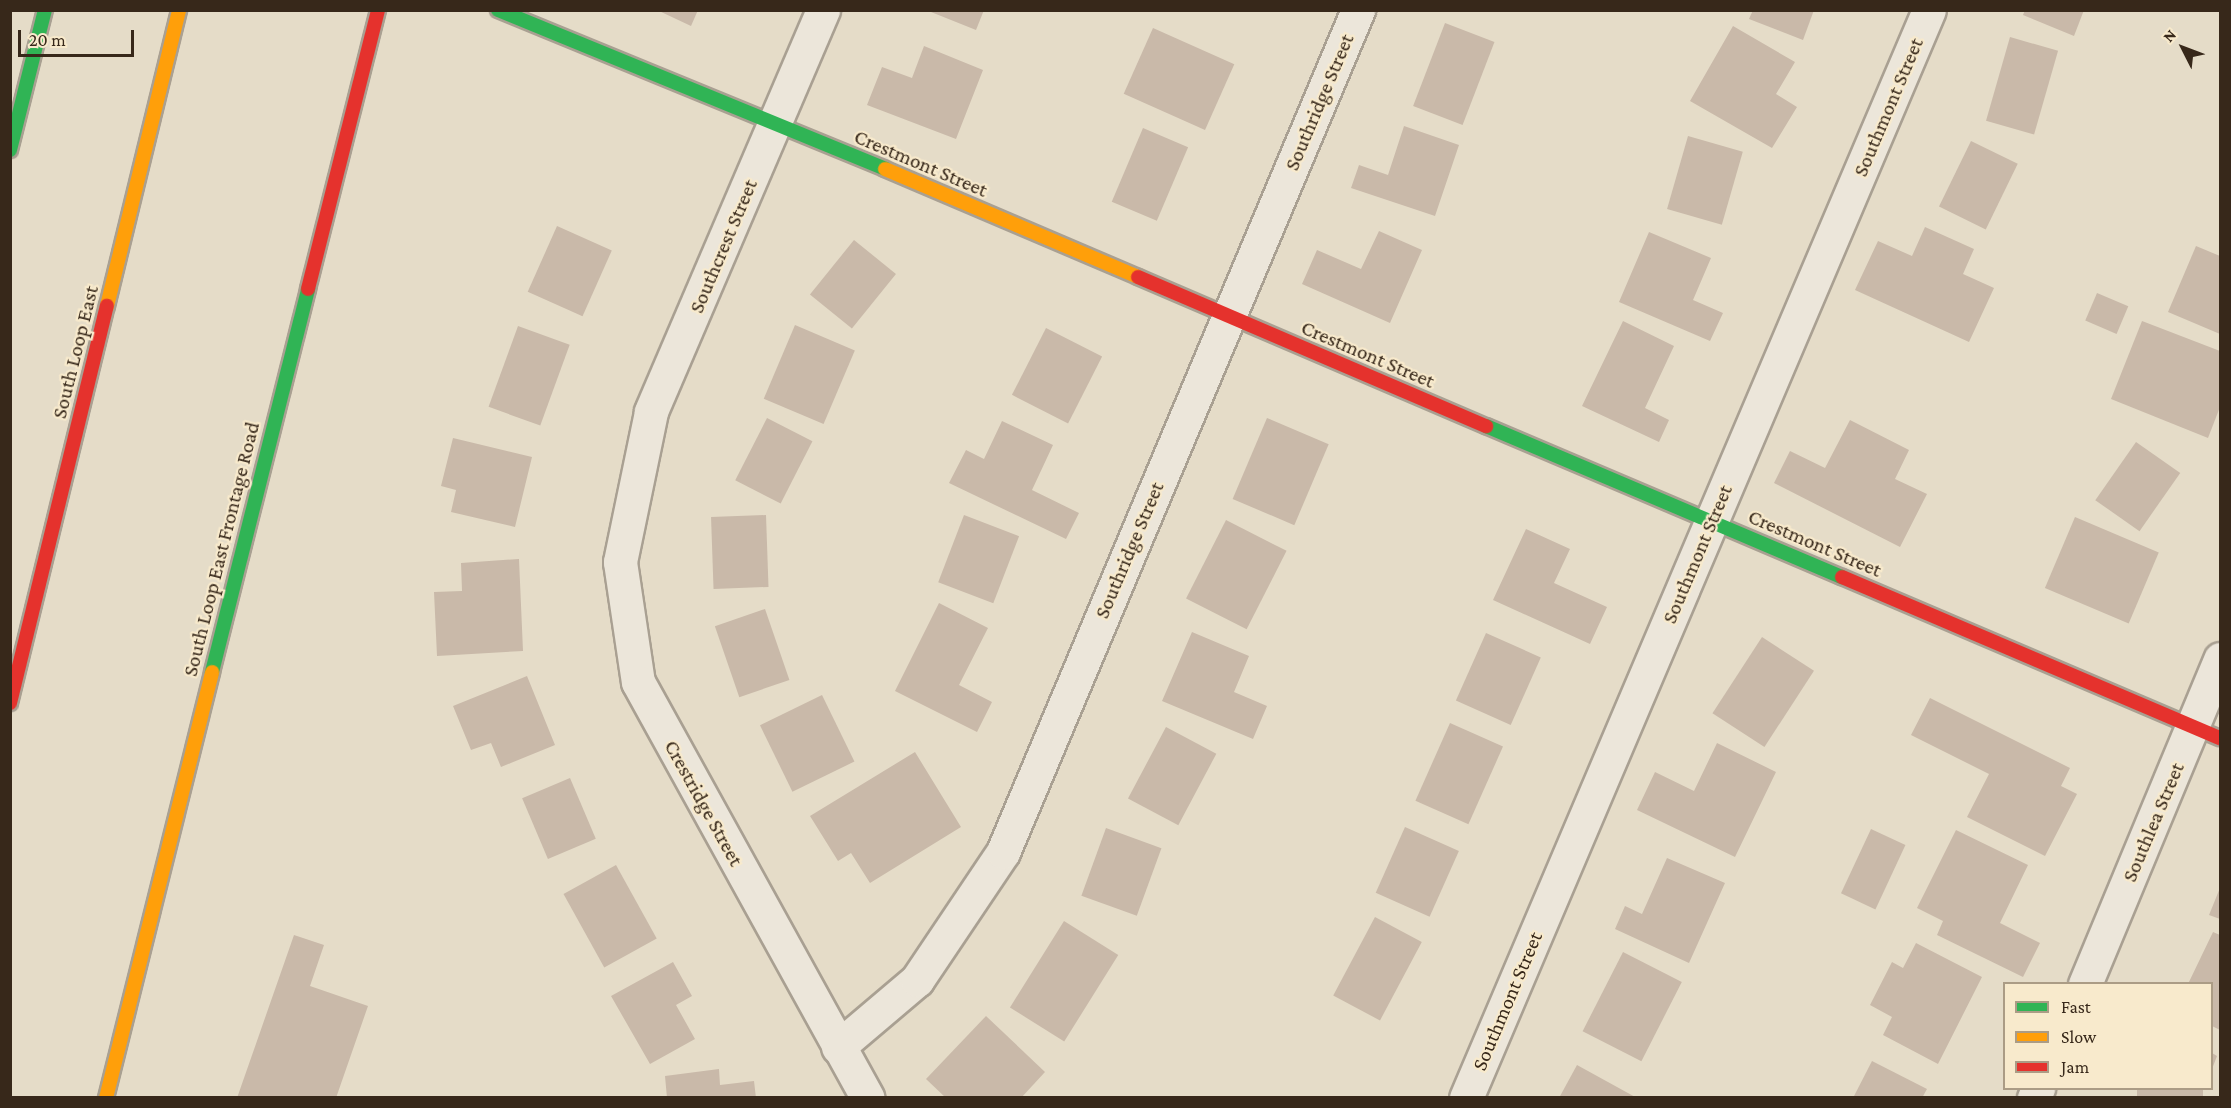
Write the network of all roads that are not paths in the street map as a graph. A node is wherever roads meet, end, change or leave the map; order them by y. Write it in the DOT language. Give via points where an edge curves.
graph roads {
  1 [pos="179,10"];
  2 [pos="378,10"];
  3 [pos="498,10"];
  4 [pos="823,10"];
  5 [pos="1358,10"];
  6 [pos="1929,10"];
  7 [pos="44,13"];
  8 [pos="776,123"];
  9 [pos="10,150"];
  10 [pos="1227,317"];
  11 [pos="636,486"];
  12 [pos="1711,522"];
  13 [pos="2220,659"];
  14 [pos="10,703"];
  15 [pos="2207,731"];
  16 [pos="2086,982"];
  17 [pos="838,1047"];
  18 [pos="106,1098"];
  19 [pos="868,1098"];
  20 [pos="1467,1098"];
  1 -- 14 [label="main road, South Loop East"];
  2 -- 18 [label="main road, South Loop East Frontage Road"];
  3 -- 8 [label="main road, Crestmont Street"];
  4 -- 8 [label="street, Southcrest Street"];
  5 -- 10 [label="street, Southridge Street"];
  6 -- 12 [label="street, Southmont Street"];
  7 -- 9 [label="main road"];
  8 -- 10 [label="main road, Crestmont Street"];
  8 -- 11 [label="street, Southcrest Street" via="651,412"];
  10 -- 12 [label="main road, Crestmont Street"];
  10 -- 17 [label="street, Southridge Street" via="1003,852 916,980"];
  11 -- 17 [label="street, Crestridge Street" via="620,562 638,682"];
  12 -- 15 [label="main road, Crestmont Street"];
  12 -- 20 [label="street, Southmont Street"];
  13 -- 15 [label="street, Southlea Street"];
  15 -- 16 [label="street, Southlea Street"];
  17 -- 19 [label="street, Crestridge Street"];
}
